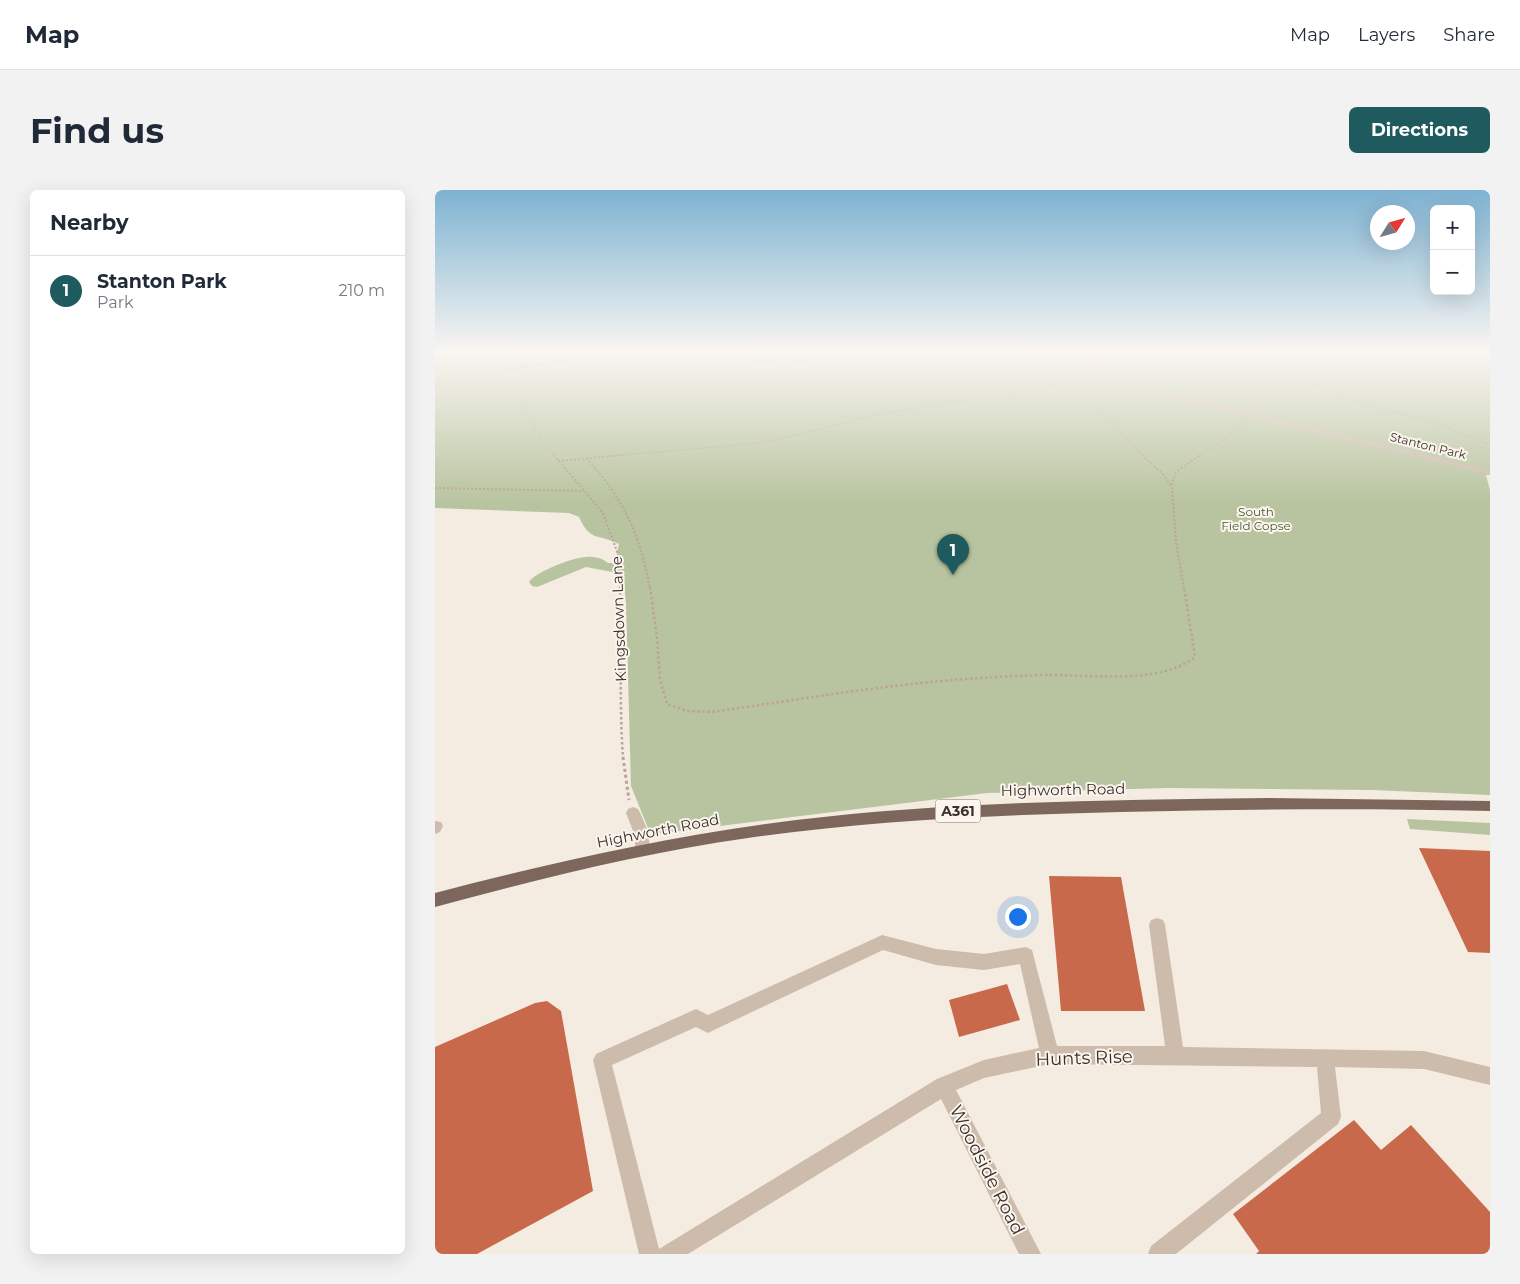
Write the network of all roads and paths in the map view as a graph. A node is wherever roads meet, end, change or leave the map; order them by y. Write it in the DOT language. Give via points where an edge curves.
graph roads {
  1 [pos="520,403"];
  2 [pos="950,403"];
  3 [pos="1096,403"];
  4 [pos="1206,403"];
  5 [pos="1362,403"];
  6 [pos="1249,413"];
  7 [pos="1490,445"];
  8 [pos="586,458"];
  9 [pos="558,461"];
  10 [pos="1490,473"];
  11 [pos="1171,484"];
  12 [pos="435,488"];
  13 [pos="584,491"];
  14 [pos="1490,806"];
  15 [pos="633,812"];
  16 [pos="643,849"];
  17 [pos="435,900"];
  18 [pos="1157,925"];
  19 [pos="1050,1055"];
  20 [pos="1175,1055"];
  21 [pos="1325,1057"];
  22 [pos="1490,1076"];
  23 [pos="944,1086"];
  24 [pos="650,1254"];
  25 [pos="668,1254"];
  26 [pos="1030,1254"];
  27 [pos="1159,1254"];
  1 -- 9 [label="path, Kingsdown Lane" via="543,443"];
  2 -- 8 [label="path" via="884,413 781,439"];
  3 -- 11 [label="path"];
  4 -- 6 [label="street, Stanton Park"];
  5 -- 7 [label="path" via="1437,424"];
  6 -- 10 [label="street, Stanton Park"];
  6 -- 11 [label="path" via="1245,423 1181,467"];
  8 -- 9 [label="path"];
  8 -- 11 [label="path" via="621,502 638,538 647,571 657,636 660,691 667,704 687,712 712,712 913,684 1017,676 1138,675 1175,669 1195,657 1180,577"];
  9 -- 13 [label="path, Kingsdown Lane"];
  12 -- 13 [label="path"];
  13 -- 15 [label="path, Kingsdown Lane" via="603,513 619,557 621,732 626,791"];
  14 -- 16 [label="main road, Highworth Road / A361" via="1350,803 990,809 749,832"];
  15 -- 16 [label="street"];
  16 -- 17 [label="main road, Highworth Road / A361"];
  18 -- 20 [label="street"];
  19 -- 20 [label="street, Hunts Rise"];
  19 -- 23 [label="street, Hunts Rise" via="984,1069"];
  19 -- 24 [label="street" via="1026,955 984,962 936,957 882,942 708,1024 697,1018 602,1060"];
  20 -- 21 [label="street, Hunts Rise"];
  21 -- 22 [label="street, Hunts Rise" via="1424,1060"];
  21 -- 27 [label="street" via="1331,1117"];
  23 -- 25 [label="street, Hunts Rise"];
  23 -- 26 [label="street, Woodside Road"];
}
